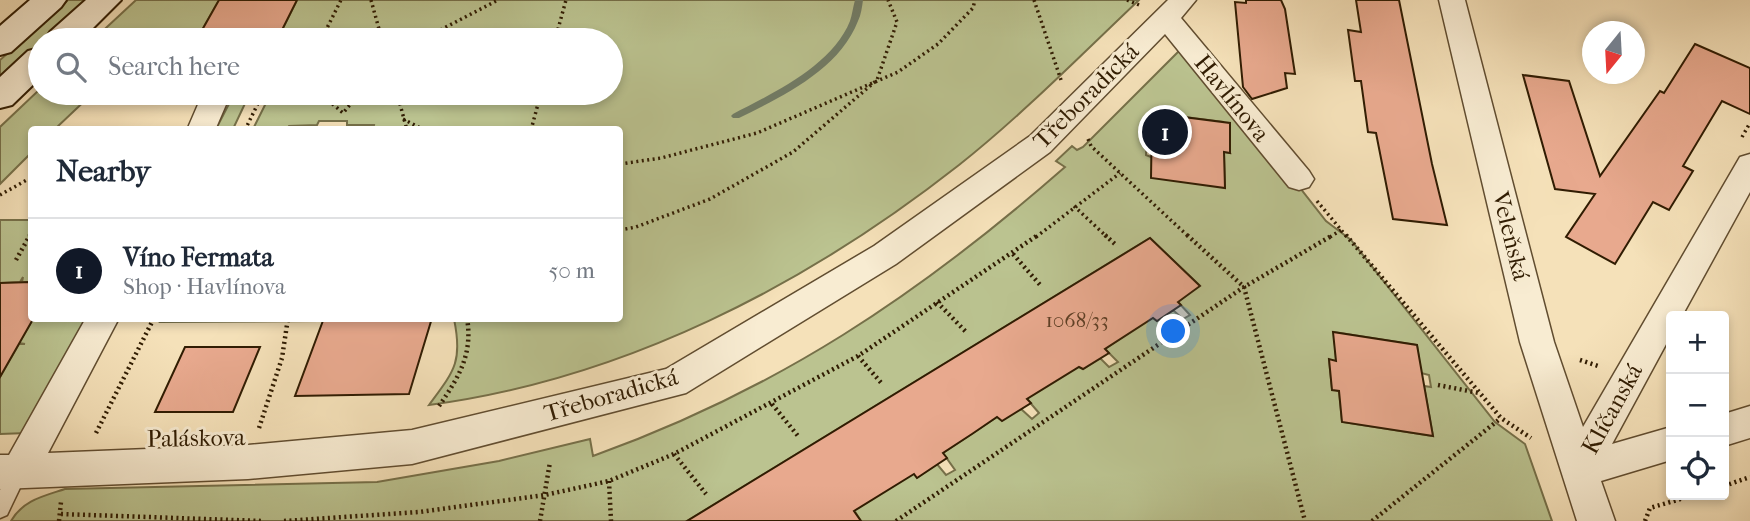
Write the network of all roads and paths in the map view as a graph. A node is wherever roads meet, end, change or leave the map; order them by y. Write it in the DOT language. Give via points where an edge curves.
graph roads {
  1 [pos="50,0"];
  2 [pos="105,0"];
  3 [pos="341,0"];
  4 [pos="371,0"];
  5 [pos="498,0"];
  6 [pos="566,0"];
  7 [pos="888,0"];
  8 [pos="975,0"];
  9 [pos="1034,0"];
  10 [pos="1452,0"];
  11 [pos="1174,8"];
  12 [pos="74,28"];
  13 [pos="327,28"];
  14 [pos="379,28"];
  15 [pos="444,28"];
  16 [pos="558,28"];
  17 [pos="0,44"];
  18 [pos="28,70"];
  19 [pos="877,80"];
  20 [pos="0,96"];
  21 [pos="212,105"];
  22 [pos="256,105"];
  23 [pos="334,105"];
  24 [pos="350,105"];
  25 [pos="400,105"];
  26 [pos="538,105"];
  27 [pos="1072,111"];
  28 [pos="403,119"];
  29 [pos="1750,123"];
  30 [pos="203,126"];
  31 [pos="247,126"];
  32 [pos="406,126"];
  33 [pos="416,126"];
  34 [pos="532,126"];
  35 [pos="1744,154"];
  36 [pos="623,163"];
  37 [pos="1120,173"];
  38 [pos="28,179"];
  39 [pos="1298,179"];
  40 [pos="0,195"];
  41 [pos="1074,206"];
  42 [pos="623,230"];
  43 [pos="1341,230"];
  44 [pos="28,239"];
  45 [pos="1116,245"];
  46 [pos="1013,254"];
  47 [pos="16,260"];
  48 [pos="1042,287"];
  49 [pos="1244,287"];
  50 [pos="937,302"];
  51 [pos="101,322"];
  52 [pos="152,322"];
  53 [pos="287,322"];
  54 [pos="468,322"];
  55 [pos="967,333"];
  56 [pos="858,356"];
  57 [pos="1576,358"];
  58 [pos="1609,368"];
  59 [pos="883,385"];
  60 [pos="1438,385"];
  61 [pos="1480,394"];
  62 [pos="772,404"];
  63 [pos="1501,418"];
  64 [pos="1750,422"];
  65 [pos="1729,428"];
  66 [pos="798,436"];
  67 [pos="106,439"];
  68 [pos="1666,445"];
  69 [pos="412,447"];
  70 [pos="674,454"];
  71 [pos="248,462"];
  72 [pos="550,462"];
  73 [pos="1578,470"];
  74 [pos="9,471"];
  75 [pos="1750,477"];
  76 [pos="609,481"];
  77 [pos="1729,484"];
  78 [pos="706,494"];
  79 [pos="545,495"];
  80 [pos="1678,500"];
  81 [pos="61,502"];
  82 [pos="0,509"];
  83 [pos="60,518"];
  84 [pos="263,521"];
  85 [pos="284,521"];
  86 [pos="540,521"];
  87 [pos="611,521"];
  88 [pos="896,521"];
  89 [pos="1305,521"];
  90 [pos="1372,521"];
  91 [pos="1596,521"];
  92 [pos="1645,521"];
  1 -- 17 [label="main road"];
  2 -- 12 [label="main road"];
  3 -- 13 [label="path"];
  4 -- 14 [label="path"];
  5 -- 15 [label="path"];
  6 -- 16 [label="path"];
  7 -- 19 [label="path" via="897,22"];
  8 -- 19 [label="path" via="973,8 938,44 898,72"];
  9 -- 27 [label="path"];
  10 -- 73 [label="street, Veleňská" via="1537,342"];
  11 -- 27 [label="street, Třeboradická"];
  11 -- 39 [label="street, Havlínova"];
  18 -- 20 [label="main road"];
  19 -- 36 [label="path" via="757,133 661,158"];
  19 -- 42 [label="path" via="793,152 710,199"];
  21 -- 30 [label="street"];
  22 -- 31 [label="path"];
  23 -- 24 [label="path" via="343,113"];
  25 -- 28 [label="path"];
  26 -- 34 [label="path"];
  27 -- 37 [label="path" via="1091,146"];
  27 -- 69 [label="street, Třeboradická" via="1040,144 885,255 674,382"];
  28 -- 32 [label="path"];
  28 -- 33 [label="path"];
  29 -- 35 [label="path"];
  35 -- 73 [label="street, Klíčanská"];
  37 -- 41 [label="path"];
  37 -- 49 [label="path"];
  38 -- 40 [label="path"];
  39 -- 43 [label="path"];
  41 -- 45 [label="path"];
  41 -- 46 [label="path"];
  43 -- 49 [label="path"];
  43 -- 61 [label="path"];
  44 -- 47 [label="path"];
  46 -- 48 [label="path"];
  46 -- 50 [label="path"];
  49 -- 88 [label="path"];
  49 -- 89 [label="path"];
  50 -- 55 [label="path"];
  50 -- 56 [label="path"];
  51 -- 74 [label="street"];
  52 -- 67 [label="path" via="93,439"];
  53 -- 71 [label="path" via="282,358"];
  54 -- 69 [label="path" via="471,338 467,363"];
  56 -- 59 [label="path"];
  56 -- 62 [label="path"];
  57 -- 58 [label="path"];
  60 -- 61 [label="path"];
  61 -- 63 [label="path"];
  62 -- 66 [label="path"];
  62 -- 70 [label="path"];
  63 -- 73 [label="path"];
  63 -- 90 [label="path"];
  64 -- 65 [label="street"];
  68 -- 73 [label="street"];
  69 -- 71 [label="street, Třeboradická"];
  70 -- 76 [label="path"];
  70 -- 78 [label="path"];
  71 -- 74 [label="street, Třeboradická"];
  72 -- 79 [label="path"];
  73 -- 91 [label="street"];
  74 -- 82 [label="lane"];
  75 -- 77 [label="path"];
  76 -- 79 [label="path"];
  76 -- 87 [label="path"];
  79 -- 85 [label="path" via="419,512"];
  79 -- 86 [label="path"];
  80 -- 92 [label="path" via="1650,509"];
  81 -- 83 [label="path"];
  83 -- 84 [label="path"];
}
